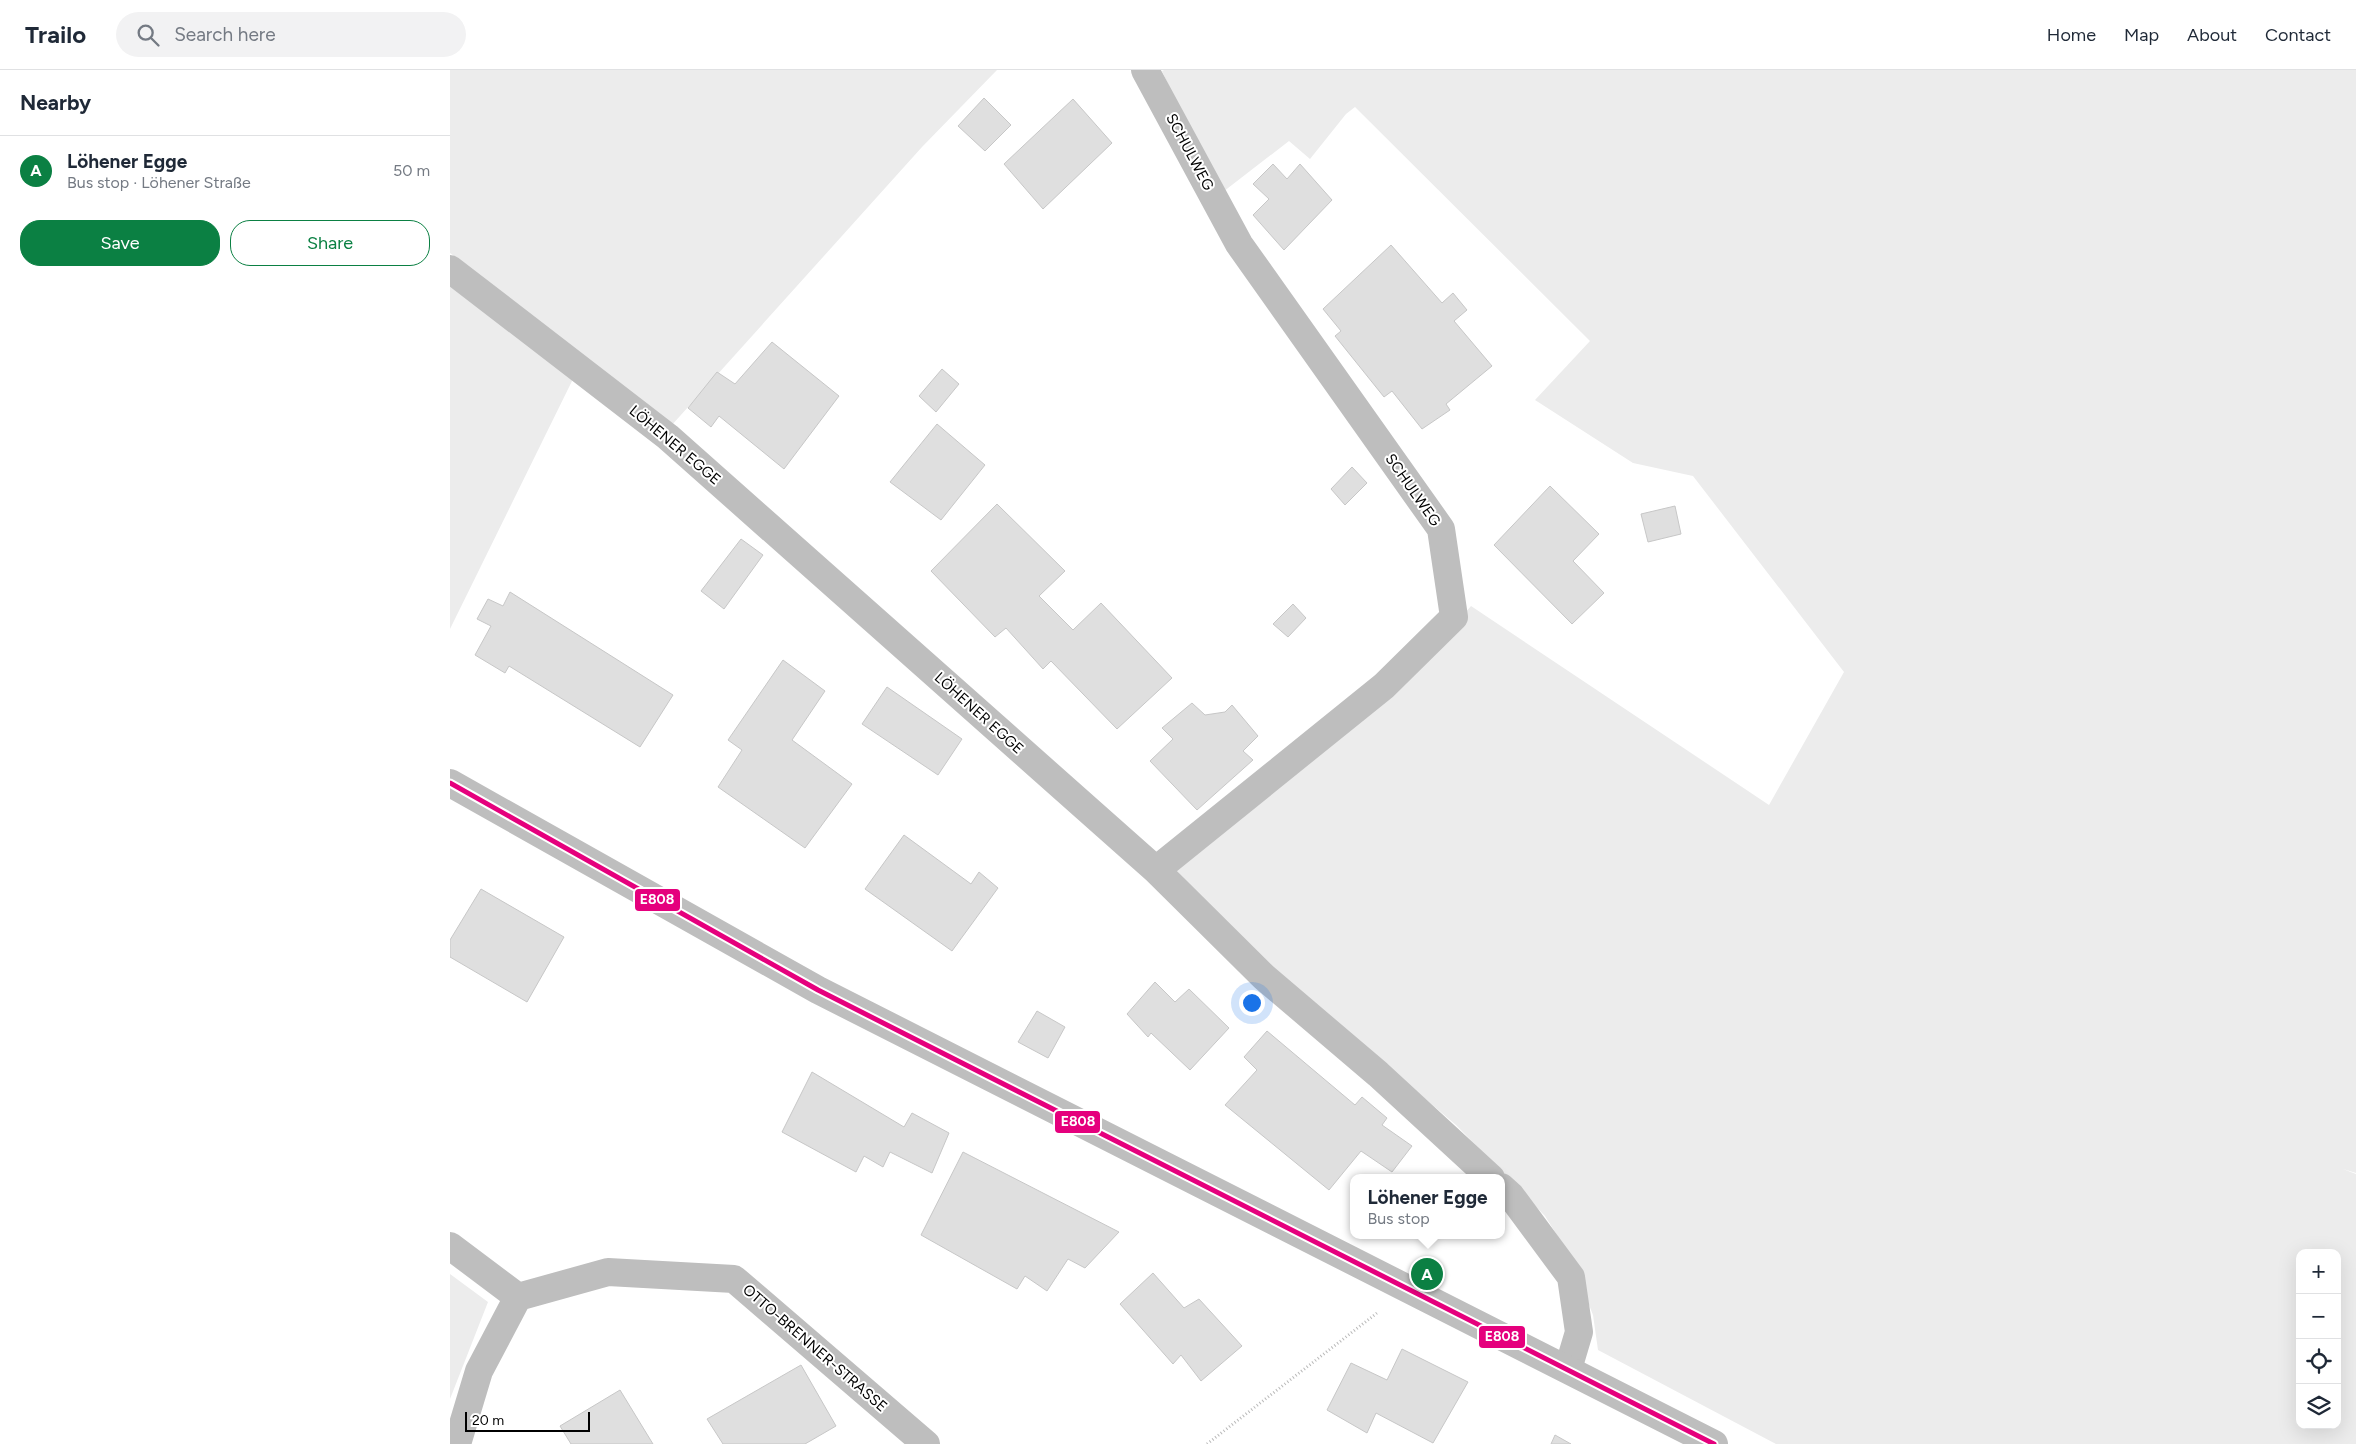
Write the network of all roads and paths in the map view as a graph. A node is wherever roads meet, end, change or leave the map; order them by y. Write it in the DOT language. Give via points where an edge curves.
graph roads {
  1 [pos="1145,70"];
  2 [pos="450,269"];
  3 [pos="450,783"];
  4 [pos="1156,870"];
  5 [pos="1487,1174"];
  6 [pos="1505,1191"];
  7 [pos="450,1246"];
  8 [pos="1410,1288"];
  9 [pos="518,1297"];
  10 [pos="1568,1369"];
  11 [pos="457,1444"];
  12 [pos="926,1444"];
  13 [pos="1208,1444"];
  14 [pos="1714,1444"];
  1 -- 4 [label="street, SCHULWEG" via="1239,244 1441,529 1454,617 1384,686"];
  2 -- 4 [label="street, LÖHENER EGGE" via="668,437"];
  3 -- 8 [label="street" via="818,990"];
  4 -- 5 [label="street, LÖHENER EGGE" via="1264,977 1378,1074"];
  6 -- 10 [label="street" via="1571,1277 1579,1332"];
  7 -- 9 [label="street"];
  8 -- 10 [label="street"];
  8 -- 13 [label="path"];
  9 -- 11 [label="street" via="479,1371"];
  9 -- 12 [label="street, OTTO-BRENNER-STRASSE" via="608,1272 734,1279"];
  10 -- 14 [label="street"];
}
